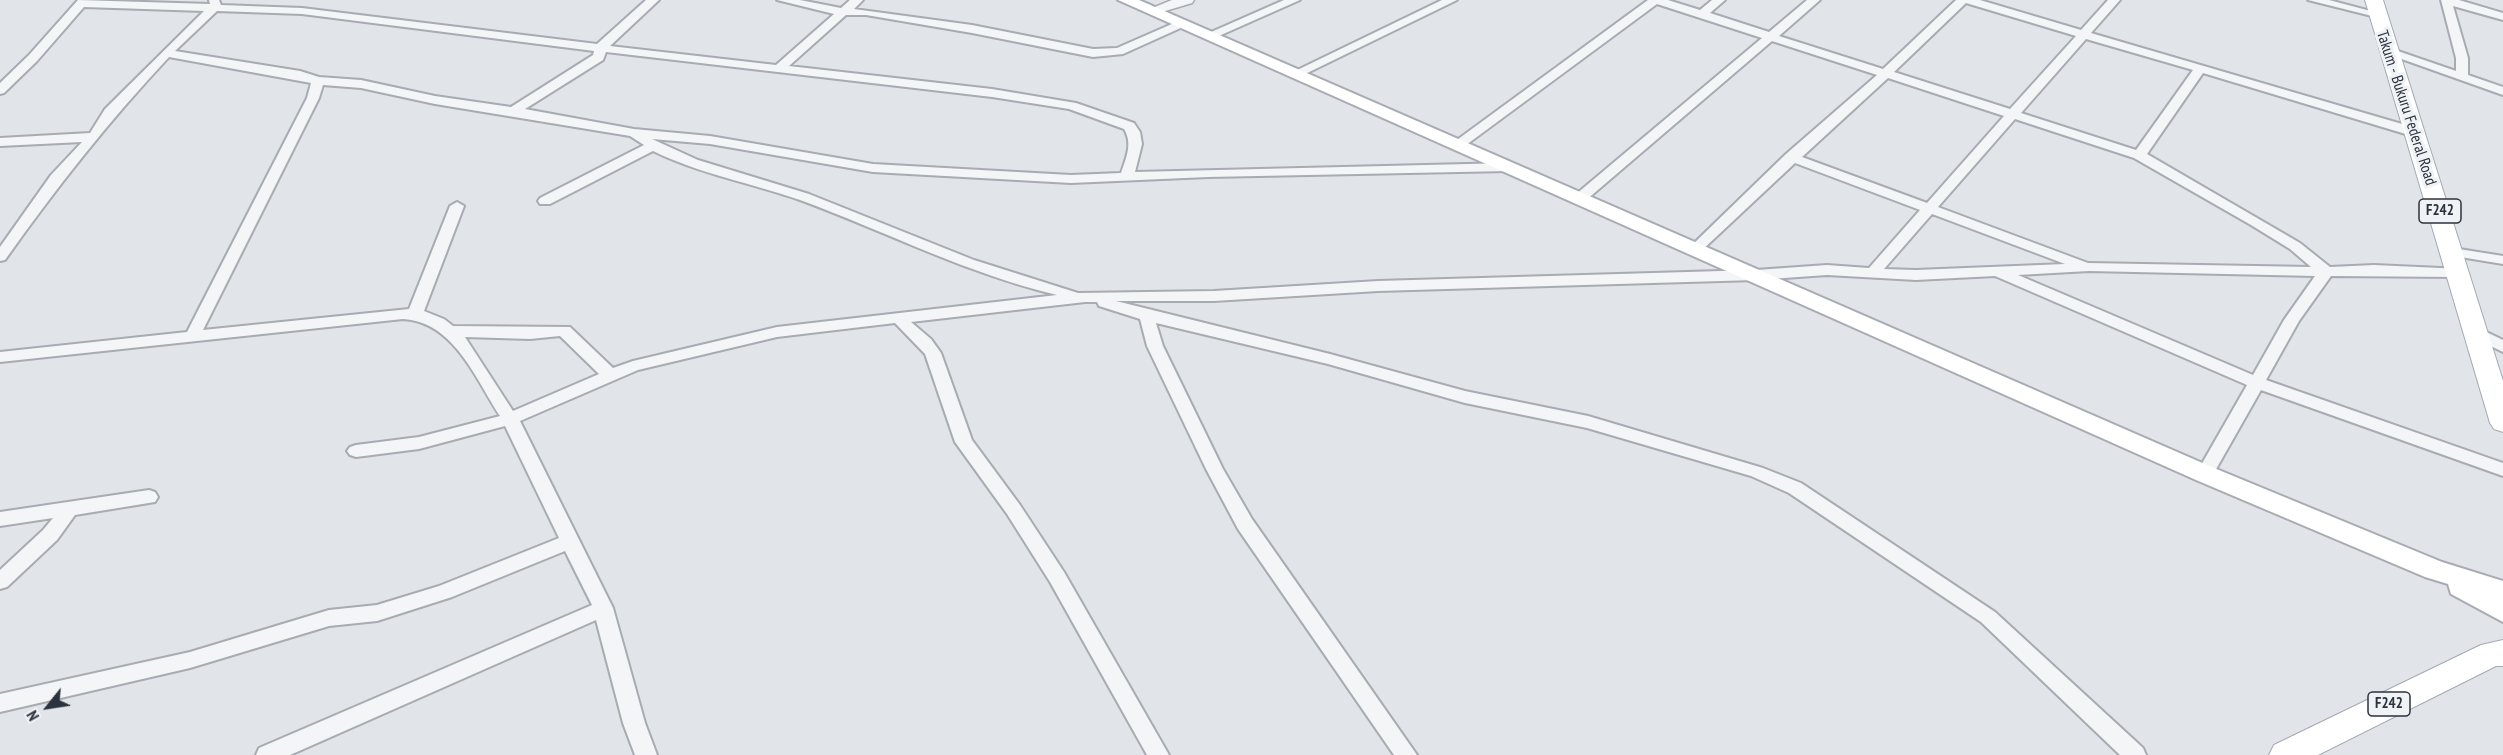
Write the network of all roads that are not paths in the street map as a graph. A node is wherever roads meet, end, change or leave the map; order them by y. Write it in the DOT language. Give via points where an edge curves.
graph roads {
  1 [pos="653,0"];
  2 [pos="783,0"];
  3 [pos="857,0"];
  4 [pos="1126,0"];
  5 [pos="1187,0"];
  6 [pos="1294,0"];
  7 [pos="1451,0"];
  8 [pos="1655,0"];
  9 [pos="1719,0"];
  10 [pos="1814,0"];
  11 [pos="1963,0"];
  12 [pos="1968,0"];
  13 [pos="2114,0"];
  14 [pos="2314,0"];
  15 [pos="82,1"];
  16 [pos="215,3"];
  17 [pos="2375,7"];
  18 [pos="1152,11"];
  19 [pos="843,12"];
  20 [pos="1701,15"];
  21 [pos="2503,17"];
  22 [pos="1181,24"];
  23 [pos="2084,34"];
  24 [pos="1208,36"];
  25 [pos="1772,36"];
  26 [pos="600,48"];
  27 [pos="2388,52"];
  28 [pos="166,53"];
  29 [pos="778,69"];
  30 [pos="2200,69"];
  31 [pos="1295,74"];
  32 [pos="1888,74"];
  33 [pos="2463,77"];
  34 [pos="318,81"];
  35 [pos="0,90"];
  36 [pos="2503,92"];
  37 [pos="513,111"];
  38 [pos="2011,115"];
  39 [pos="2414,132"];
  40 [pos="634,133"];
  41 [pos="94,137"];
  42 [pos="0,142"];
  43 [pos="1457,145"];
  44 [pos="652,146"];
  45 [pos="2139,155"];
  46 [pos="1791,157"];
  47 [pos="1509,167"];
  48 [pos="1126,178"];
  49 [pos="1580,198"];
  50 [pos="545,201"];
  51 [pos="457,206"];
  52 [pos="1930,209"];
  53 [pos="1695,249"];
  54 [pos="0,257"];
  55 [pos="2503,260"];
  56 [pos="2456,262"];
  57 [pos="2089,267"];
  58 [pos="1873,272"];
  59 [pos="1999,272"];
  60 [pos="2326,272"];
  61 [pos="1756,275"];
  62 [pos="1085,297"];
  63 [pos="415,315"];
  64 [pos="1148,316"];
  65 [pos="898,317"];
  66 [pos="450,331"];
  67 [pos="2476,332"];
  68 [pos="192,337"];
  69 [pos="2503,347"];
  70 [pos="0,357"];
  71 [pos="611,376"];
  72 [pos="2255,382"];
  73 [pos="510,419"];
  74 [pos="2503,423"];
  75 [pos="356,451"];
  76 [pos="2503,470"];
  77 [pos="2205,474"];
  78 [pos="150,497"];
  79 [pos="70,508"];
  80 [pos="0,519"];
  81 [pos="571,541"];
  82 [pos="2434,570"];
  83 [pos="0,582"];
  84 [pos="2503,591"];
  85 [pos="603,608"];
  86 [pos="2503,611"];
  87 [pos="2499,648"];
  88 [pos="0,703"];
  89 [pos="267,755"];
  90 [pos="646,755"];
  91 [pos="1158,755"];
  92 [pos="1406,755"];
  93 [pos="2135,755"];
  94 [pos="2286,755"];
  1 -- 26 [label="street"];
  2 -- 19 [label="street"];
  3 -- 19 [label="street"];
  4 -- 18 [label="main road"];
  5 -- 18 [label="street"];
  6 -- 24 [label="street"];
  7 -- 31 [label="street"];
  8 -- 20 [label="street"];
  8 -- 43 [label="street"];
  9 -- 20 [label="street"];
  10 -- 25 [label="street"];
  11 -- 32 [label="street"];
  12 -- 23 [label="street"];
  13 -- 23 [label="street"];
  14 -- 17 [label="street"];
  15 -- 16 [label="street"];
  15 -- 35 [label="street"];
  16 -- 26 [label="street"];
  16 -- 28 [label="street"];
  17 -- 27 [label="main road, Takum - Bukuru Federal Road / F242"];
  18 -- 22 [label="main road"];
  19 -- 22 [label="street" via="972,28 1093,52 1119,51"];
  19 -- 29 [label="street"];
  20 -- 25 [label="street"];
  21 -- 33 [label="street" via="2447,0 2447,15 2465,66"];
  22 -- 24 [label="main road"];
  23 -- 30 [label="street"];
  23 -- 38 [label="street"];
  24 -- 31 [label="main road"];
  25 -- 32 [label="street"];
  25 -- 49 [label="street"];
  26 -- 29 [label="street"];
  26 -- 37 [label="street" via="599,57"];
  27 -- 33 [label="street"];
  27 -- 39 [label="main road, Takum - Bukuru Federal Road / F242"];
  28 -- 34 [label="street"];
  28 -- 41 [label="street" via="110,112"];
  29 -- 48 [label="street" via="992,93 1071,106 1129,126 1135,133 1138,142"];
  30 -- 39 [label="street"];
  30 -- 45 [label="street"];
  31 -- 43 [label="main road"];
  32 -- 38 [label="street"];
  32 -- 46 [label="street"];
  33 -- 36 [label="street"];
  34 -- 37 [label="street" via="361,84"];
  34 -- 68 [label="street" via="314,98"];
  37 -- 40 [label="street"];
  38 -- 45 [label="street"];
  38 -- 52 [label="street"];
  39 -- 56 [label="main road, Takum - Bukuru Federal Road / F242"];
  40 -- 44 [label="street"];
  40 -- 48 [label="street" via="710,140 873,168 1060,179"];
  41 -- 42 [label="street"];
  41 -- 54 [label="street" via="56,178"];
  43 -- 47 [label="main road"];
  44 -- 50 [label="street"];
  44 -- 62 [label="street" via="805,197 1017,279"];
  45 -- 60 [label="street" via="2276,234"];
  46 -- 52 [label="street"];
  46 -- 53 [label="street"];
  47 -- 48 [label="street"];
  47 -- 49 [label="main road"];
  49 -- 53 [label="main road"];
  51 -- 63 [label="street"];
  52 -- 57 [label="street"];
  52 -- 58 [label="street"];
  53 -- 61 [label="main road"];
  55 -- 56 [label="street"];
  56 -- 60 [label="street"];
  56 -- 67 [label="main road, Takum - Bukuru Federal Road / F242"];
  57 -- 59 [label="street"];
  57 -- 60 [label="street"];
  58 -- 59 [label="street"];
  58 -- 61 [label="street" via="1827,270"];
  59 -- 72 [label="street"];
  60 -- 72 [label="street"];
  61 -- 62 [label="street" via="1378,286 1214,296"];
  61 -- 77 [label="main road"];
  62 -- 64 [label="street"];
  62 -- 65 [label="street"];
  63 -- 66 [label="street" via="438,322"];
  63 -- 68 [label="street"];
  64 -- 92 [label="street" via="1147,330 1153,344 1194,431 1245,524"];
  64 -- 93 [label="street" via="1330,359 1465,397 1588,422 1757,472 1795,488 1988,617"];
  65 -- 71 [label="street" via="777,332 633,366"];
  65 -- 91 [label="street" via="933,353 948,390 956,428 1027,529"];
  66 -- 71 [label="street" via="564,331"];
  66 -- 73 [label="street"];
  67 -- 69 [label="street"];
  67 -- 74 [label="main road, Takum - Bukuru Federal Road / F242"];
  68 -- 70 [label="street"];
  71 -- 73 [label="street"];
  72 -- 76 [label="street"];
  72 -- 77 [label="street"];
  73 -- 75 [label="street" via="420,443"];
  73 -- 81 [label="street"];
  77 -- 82 [label="main road"];
  78 -- 79 [label="street"];
  79 -- 80 [label="street"];
  79 -- 83 [label="street" via="50,535"];
  81 -- 85 [label="street"];
  81 -- 88 [label="street" via="445,592 377,613 329,618 190,660"];
  82 -- 84 [label="main road"];
  82 -- 86 [label="main road"];
  85 -- 89 [label="street"];
  85 -- 90 [label="street"];
  87 -- 94 [label="main road, F242"];
}
